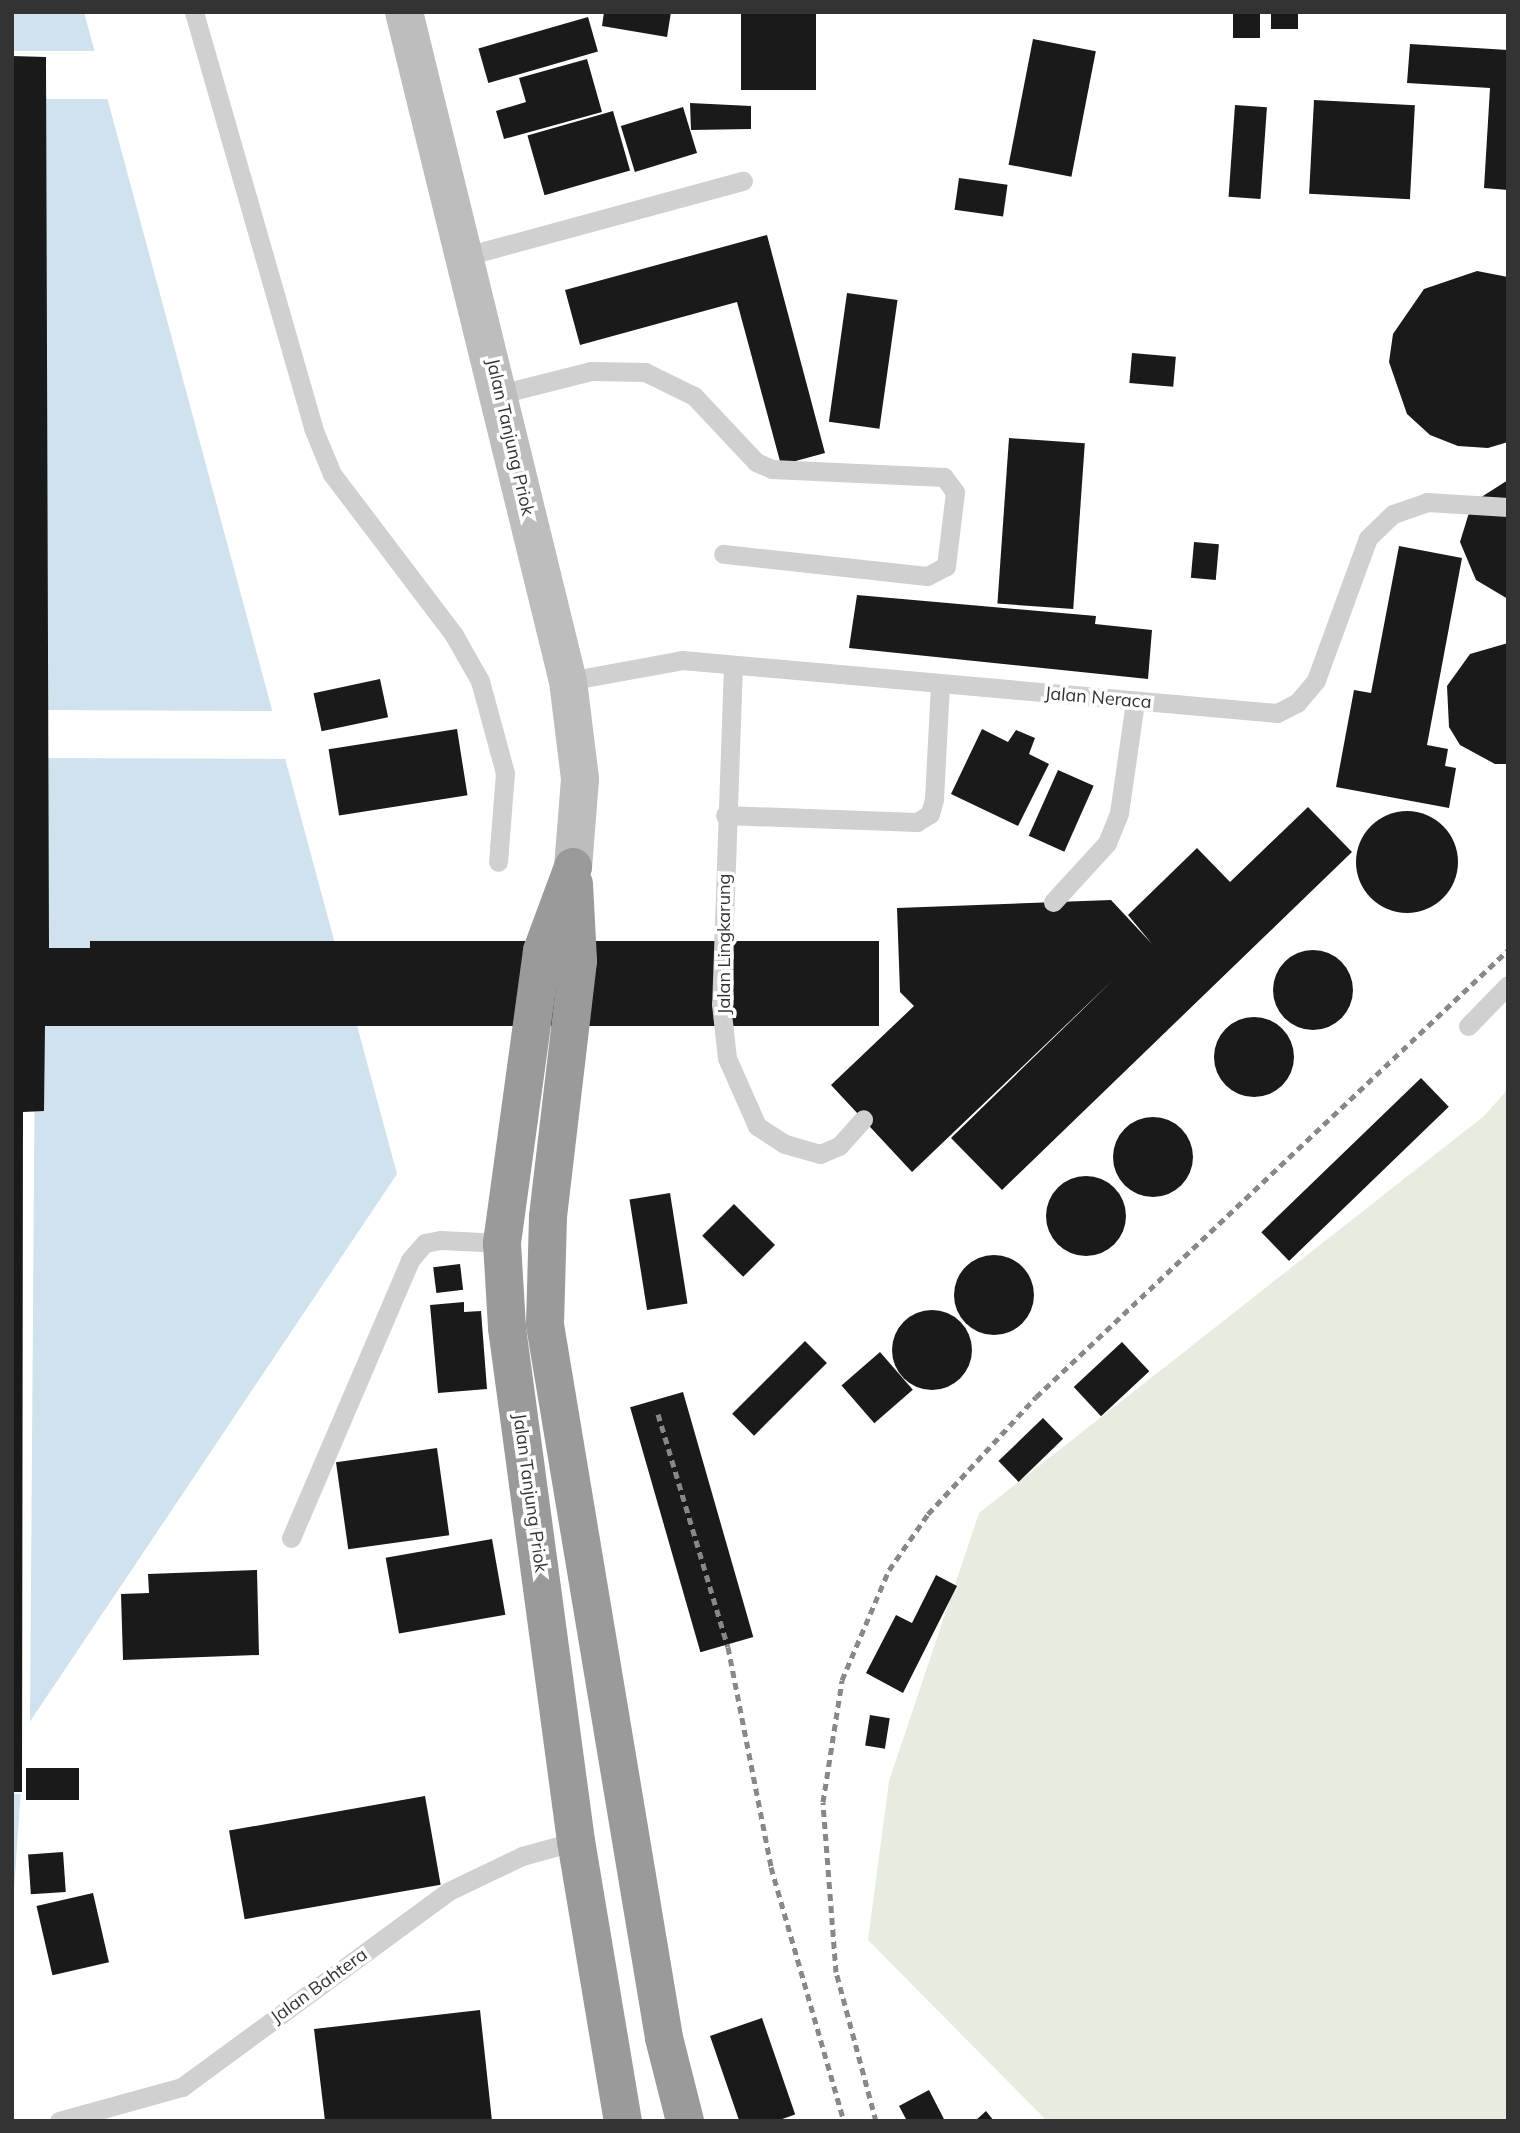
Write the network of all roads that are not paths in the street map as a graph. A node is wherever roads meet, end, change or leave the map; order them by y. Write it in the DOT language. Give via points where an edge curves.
graph roads {
  1 [pos="194,12"];
  2 [pos="404,12"];
  3 [pos="743,181"];
  4 [pos="466,257"];
  5 [pos="500,394"];
  6 [pos="1508,507"];
  7 [pos="723,554"];
  8 [pos="733,665"];
  9 [pos="568,681"];
  10 [pos="940,684"];
  11 [pos="1135,702"];
  12 [pos="725,815"];
  13 [pos="498,862"];
  14 [pos="573,867"];
  15 [pos="1053,902"];
  16 [pos="1508,985"];
  17 [pos="1468,1026"];
  18 [pos="863,1119"];
  19 [pos="502,1243"];
  20 [pos="291,1538"];
  21 [pos="576,1841"];
  22 [pos="58,2121"];
  23 [pos="623,2121"];
  24 [pos="685,2121"];
  1 -- 13 [label="lane" via="313,428 332,474 454,635 480,681 505,773"];
  2 -- 4 [label="street, Jalan Tanjung Priok"];
  3 -- 4 [label="lane"];
  4 -- 5 [label="street, Jalan Tanjung Priok"];
  5 -- 7 [label="lane" via="591,371 645,372 694,397 756,462 772,469 944,477 955,492 946,566 927,576"];
  5 -- 9 [label="street, Jalan Tanjung Priok"];
  6 -- 11 [label="lane, Jalan Neraca" via="1427,502 1393,514 1368,538 1317,680 1297,703 1277,713"];
  8 -- 9 [label="lane, Jalan Neraca" via="682,660"];
  8 -- 10 [label="lane, Jalan Neraca"];
  8 -- 12 [label="lane, Jalan Lingkarung"];
  9 -- 14 [label="street, Jalan Tanjung Priok" via="580,779"];
  10 -- 11 [label="lane, Jalan Neraca"];
  10 -- 12 [label="lane" via="934,799 930,814 917,822"];
  11 -- 15 [label="lane" via="1119,813 1107,843"];
  12 -- 18 [label="lane, Jalan Lingkarung" via="722,1004 727,1058 757,1126 805,1153 839,1146"];
  14 -- 19 [label="highway, Jalan Tanjung Priok" via="542,951"];
  14 -- 24 [label="highway, Jalan Tanjung Priok" via="578,961 548,1217 545,1325 664,2038"];
  16 -- 17 [label="lane"];
  19 -- 20 [label="lane" via="441,1240 425,1243 410,1260"];
  19 -- 21 [label="highway, Jalan Tanjung Priok" via="507,1328"];
  21 -- 22 [label="lane, Jalan Bahtera" via="522,1856 449,1891 182,2087"];
  21 -- 23 [label="highway, Jalan Tanjung Priok"];
}
